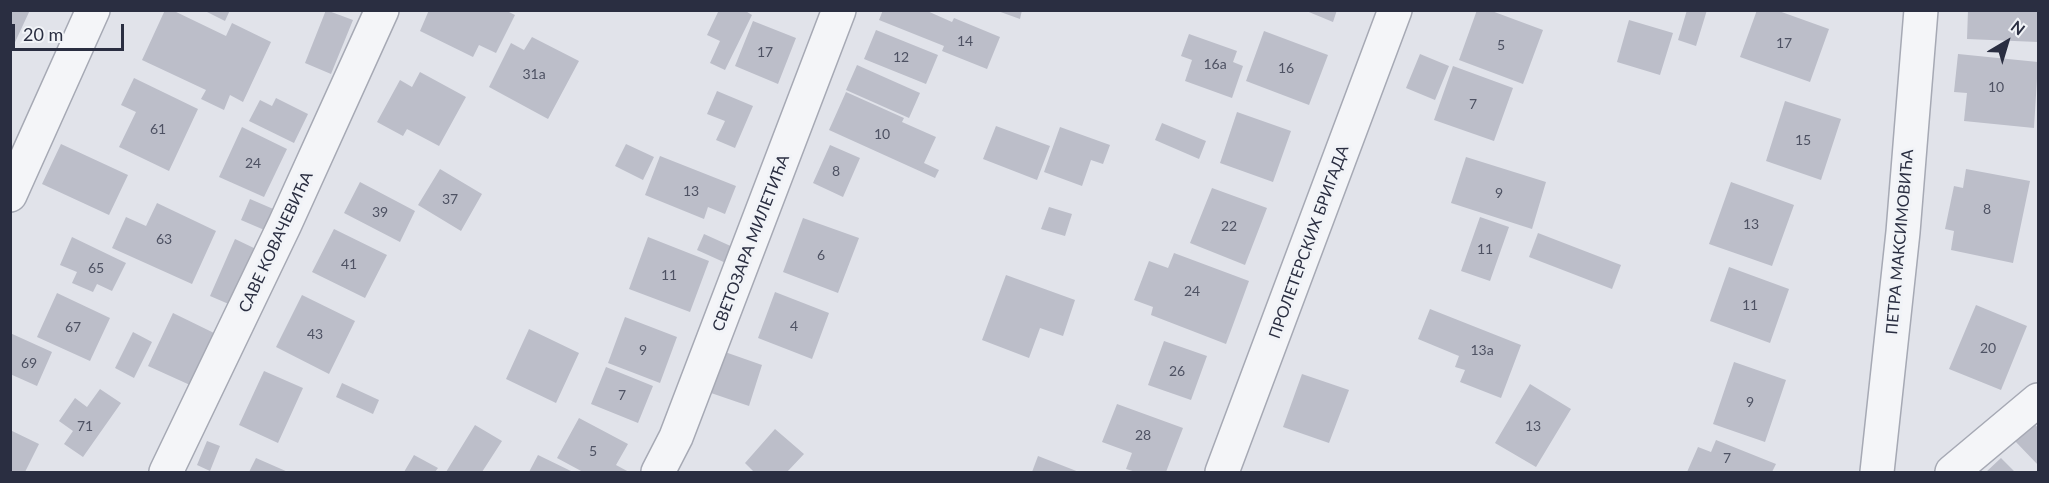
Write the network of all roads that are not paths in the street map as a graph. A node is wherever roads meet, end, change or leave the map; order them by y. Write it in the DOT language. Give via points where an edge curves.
graph roads {
  1 [pos="93,10"];
  2 [pos="382,10"];
  3 [pos="839,10"];
  4 [pos="1395,10"];
  5 [pos="1921,10"];
  6 [pos="10,195"];
  7 [pos="2038,400"];
  8 [pos="166,472"];
  9 [pos="658,472"];
  10 [pos="1222,472"];
  11 [pos="1877,472"];
  12 [pos="1952,472"];
  1 -- 6 [label="street"];
  2 -- 8 [label="street, САВЕ КОВАЧЕВИЋА"];
  3 -- 9 [label="street, СВЕТОЗАРА МИЛЕТИЋА" via="680,426"];
  4 -- 10 [label="street, ПРОЛЕТЕРСКИХ БРИГАДА"];
  5 -- 11 [label="street, ПЕТРА МАКСИМОВИЋА" via="1903,232"];
  7 -- 12 [label="street"];
}
